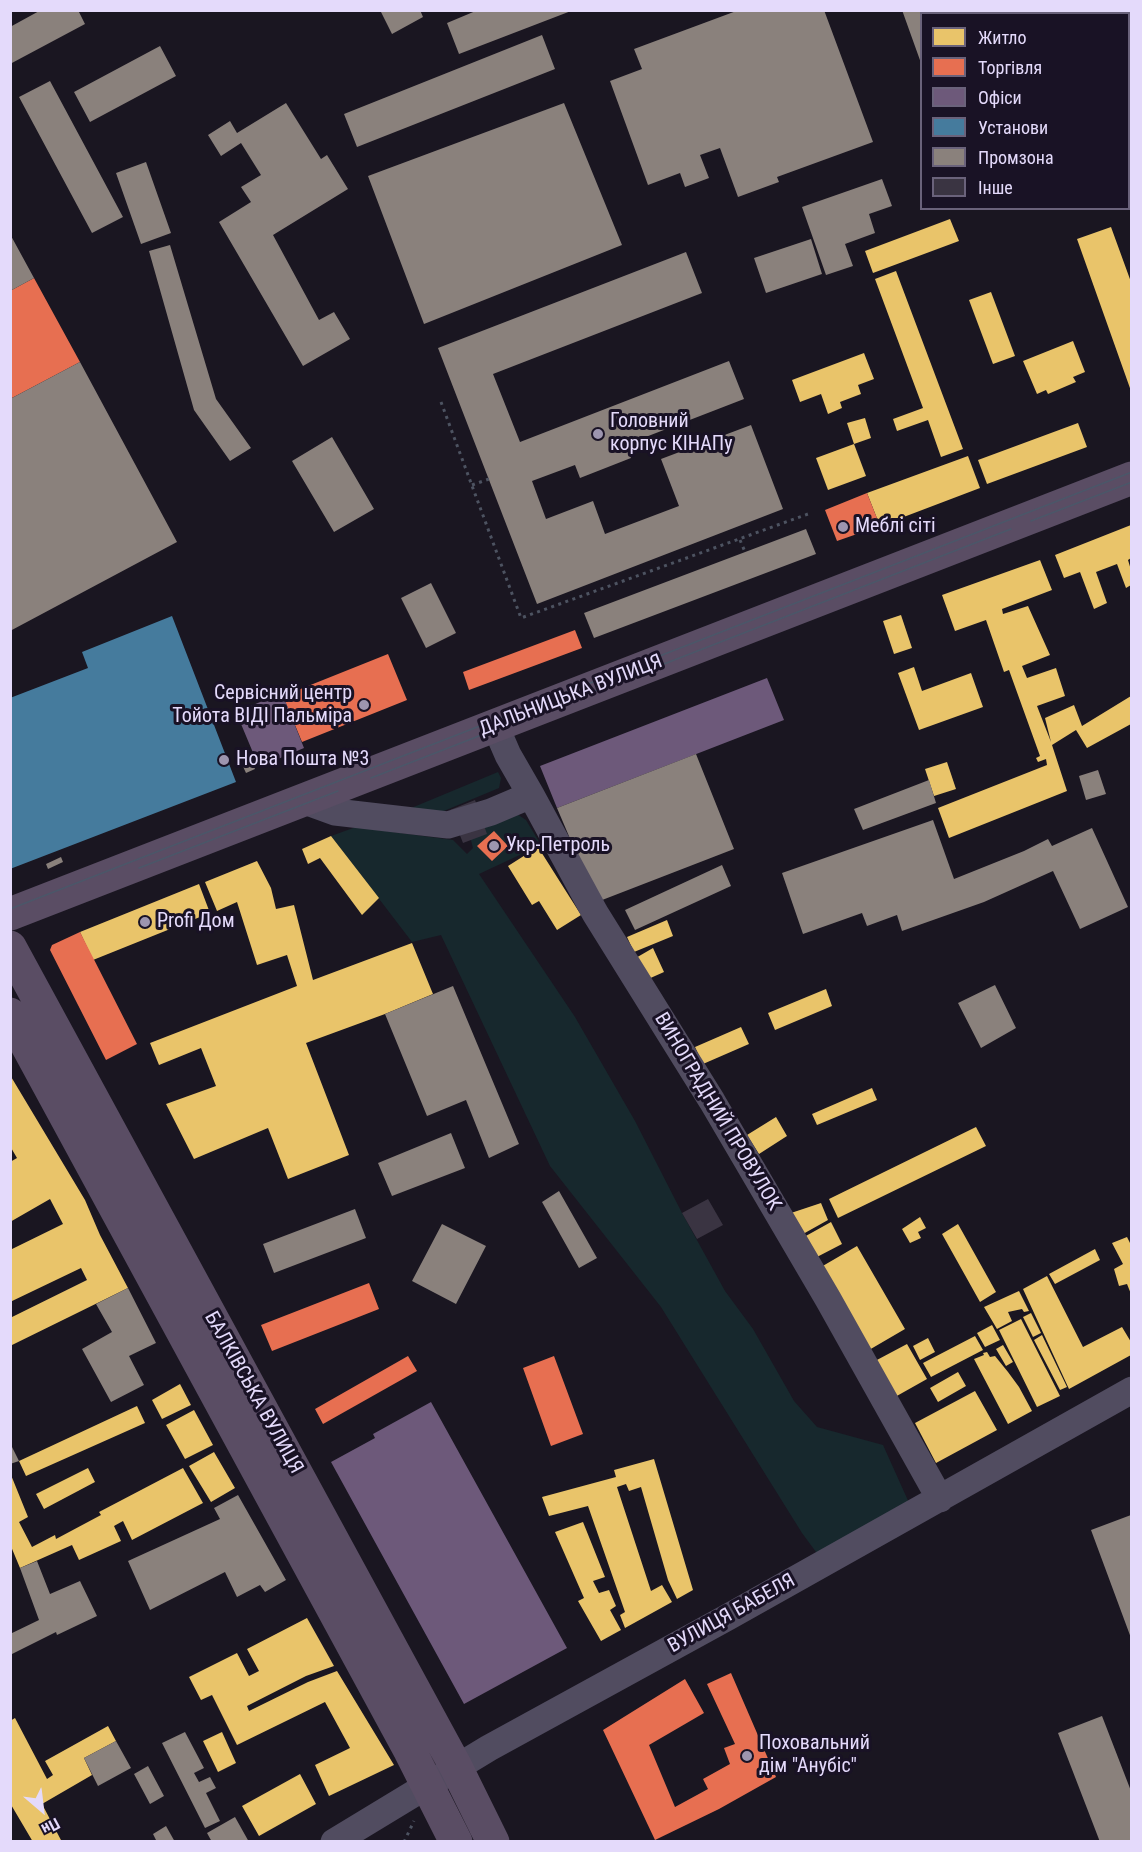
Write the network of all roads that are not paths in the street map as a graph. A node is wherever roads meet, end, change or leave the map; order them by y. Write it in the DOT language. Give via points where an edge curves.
graph roads {
  1 [pos="1131,477"];
  2 [pos="495,725"];
  3 [pos="531,795"];
  4 [pos="302,800"];
  5 [pos="10,914"];
  6 [pos="10,947"];
  7 [pos="10,1014"];
  8 [pos="1131,1390"];
  9 [pos="940,1499"];
  10 [pos="456,1767"];
  11 [pos="427,1784"];
  12 [pos="334,1842"];
  13 [pos="456,1842"];
  14 [pos="493,1842"];
  1 -- 2 [label="main road, ДАЛЬНИЦЬКА ВУЛИЦЯ"];
  2 -- 3 [label="street, ВИНОГРАДНИЙ ПРОВУЛОК"];
  2 -- 4 [label="main road, ДАЛЬНИЦЬКА ВУЛИЦЯ"];
  3 -- 4 [label="street" via="448,825 335,812"];
  3 -- 9 [label="street, ВИНОГРАДНИЙ ПРОВУЛОК" via="595,913 735,1141"];
  4 -- 5 [label="main road, ДАЛЬНИЦЬКА ВУЛИЦЯ"];
  6 -- 10 [label="main road, БАЛКІВСЬКА ВУЛИЦЯ"];
  7 -- 11 [label="main road, БАЛКІВСЬКА ВУЛИЦЯ"];
  8 -- 9 [label="street, ВУЛИЦЯ БАБЕЛЯ"];
  9 -- 10 [label="street, ВУЛИЦЯ БАБЕЛЯ"];
  10 -- 11 [label="street, ВУЛИЦЯ БАБЕЛЯ"];
  10 -- 14 [label="main road, БАЛКІВСЬКА ВУЛИЦЯ"];
  11 -- 12 [label="street, ВУЛИЦЯ БАБЕЛЯ"];
  11 -- 13 [label="main road, БАЛКІВСЬКА ВУЛИЦЯ"];
}
